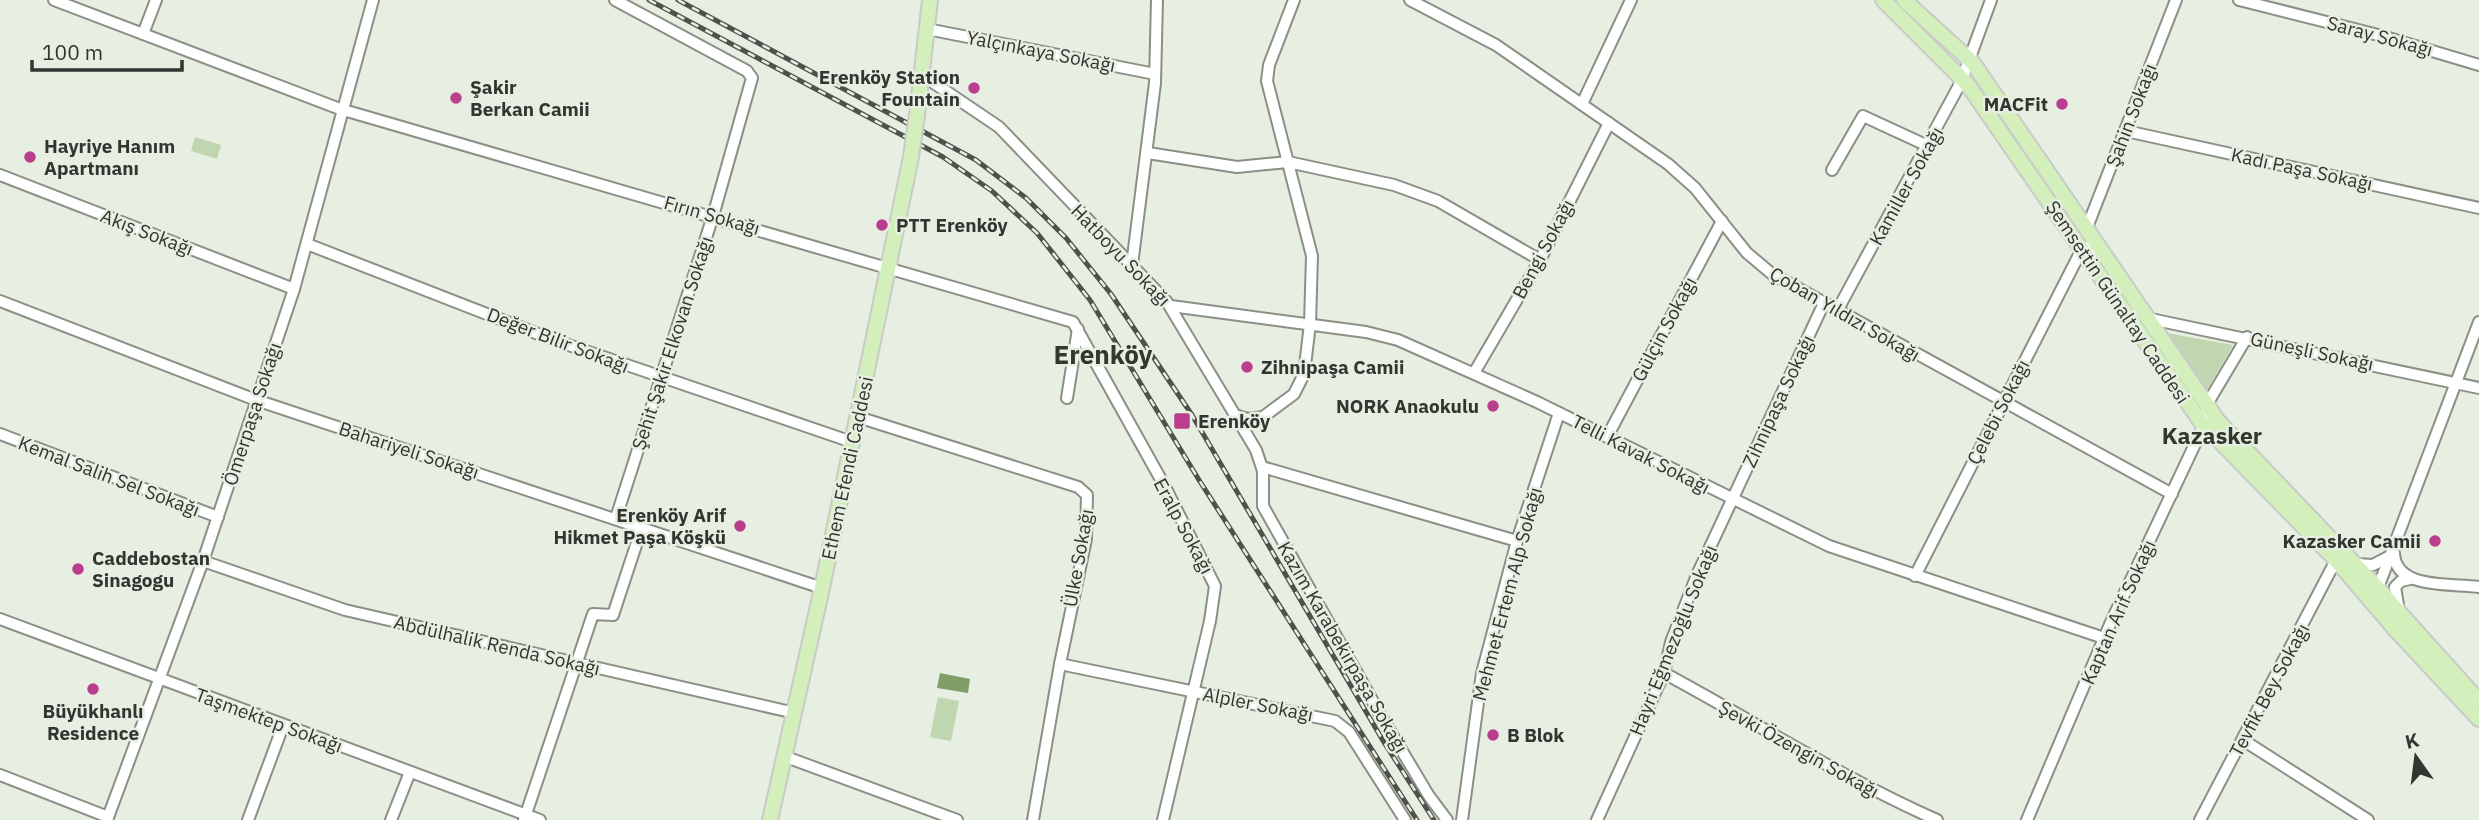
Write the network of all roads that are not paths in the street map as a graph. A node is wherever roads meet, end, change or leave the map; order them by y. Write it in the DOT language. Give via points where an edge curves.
graph roads {
  1 [pos="54,0"];
  2 [pos="156,0"];
  3 [pos="373,0"];
  4 [pos="615,0"];
  5 [pos="930,0"];
  6 [pos="1157,0"];
  7 [pos="1294,0"];
  8 [pos="1410,0"];
  9 [pos="1632,0"];
  10 [pos="1883,0"];
  11 [pos="1904,0"];
  12 [pos="1991,0"];
  13 [pos="2176,0"];
  14 [pos="2239,0"];
  15 [pos="927,29"];
  16 [pos="143,34"];
  17 [pos="1970,59"];
  18 [pos="2479,65"];
  19 [pos="1155,74"];
  20 [pos="922,75"];
  21 [pos="1963,78"];
  22 [pos="1582,104"];
  23 [pos="342,110"];
  24 [pos="1609,123"];
  25 [pos="2126,131"];
  26 [pos="1927,146"];
  27 [pos="1148,153"];
  28 [pos="1288,162"];
  29 [pos="1832,170"];
  30 [pos="0,175"];
  31 [pos="2479,208"];
  32 [pos="713,216"];
  33 [pos="1721,221"];
  34 [pos="2086,230"];
  35 [pos="307,244"];
  36 [pos="2082,249"];
  37 [pos="2101,253"];
  38 [pos="1540,260"];
  39 [pos="1132,265"];
  40 [pos="889,266"];
  41 [pos="294,289"];
  42 [pos="0,301"];
  43 [pos="1824,303"];
  44 [pos="1171,306"];
  45 [pos="1837,310"];
  46 [pos="2145,318"];
  47 [pos="2479,322"];
  48 [pos="1310,324"];
  49 [pos="1078,329"];
  50 [pos="2247,337"];
  51 [pos="1474,373"];
  52 [pos="659,378"];
  53 [pos="2457,382"];
  54 [pos="2479,388"];
  55 [pos="1067,398"];
  56 [pos="256,400"];
  57 [pos="2002,402"];
  58 [pos="2206,406"];
  59 [pos="1559,413"];
  60 [pos="1267,415"];
  61 [pos="1238,416"];
  62 [pos="858,417"];
  63 [pos="2204,425"];
  64 [pos="0,435"];
  65 [pos="1607,437"];
  66 [pos="852,442"];
  67 [pos="1252,443"];
  68 [pos="1262,467"];
  69 [pos="2172,494"];
  70 [pos="1732,499"];
  71 [pos="218,517"];
  72 [pos="617,518"];
  73 [pos="642,527"];
  74 [pos="1517,541"];
  75 [pos="2393,552"];
  76 [pos="2336,560"];
  77 [pos="203,561"];
  78 [pos="2356,564"];
  79 [pos="1915,576"];
  80 [pos="2410,579"];
  81 [pos="2479,587"];
  82 [pos="822,588"];
  83 [pos="2378,589"];
  84 [pos="2380,611"];
  85 [pos="0,619"];
  86 [pos="2404,620"];
  87 [pos="2104,638"];
  88 [pos="577,663"];
  89 [pos="1060,664"];
  90 [pos="1664,673"];
  91 [pos="160,680"];
  92 [pos="1193,691"];
  93 [pos="2479,701"];
  94 [pos="795,713"];
  95 [pos="2479,719"];
  96 [pos="283,726"];
  97 [pos="2243,740"];
  98 [pos="786,757"];
  99 [pos="410,772"];
  100 [pos="0,775"];
  101 [pos="525,817"];
  102 [pos="108,819"];
  103 [pos="950,819"];
  104 [pos="248,820"];
  105 [pos="391,820"];
  106 [pos="540,820"];
  107 [pos="770,820"];
  108 [pos="1033,820"];
  109 [pos="1163,820"];
  110 [pos="1405,820"];
  111 [pos="1447,820"];
  112 [pos="1462,820"];
  113 [pos="1597,820"];
  114 [pos="1937,820"];
  115 [pos="2027,820"];
  116 [pos="2200,820"];
  117 [pos="2368,820"];
  1 -- 16 [label="street, Fırın Sokağı"];
  2 -- 16 [label="street"];
  3 -- 23 [label="street, Ömerpaşa Sokağı"];
  4 -- 32 [label="street, Şehit Şakir Elkovan Sokağı" via="751,74"];
  5 -- 15 [label="main road"];
  6 -- 19 [label="street"];
  7 -- 28 [label="street" via="1267,81"];
  8 -- 22 [label="street, Çoban Yıldızı Sokağı" via="1489,41"];
  9 -- 22 [label="street"];
  10 -- 21 [label="main road, Şemsettin Günaltay Caddesi"];
  11 -- 17 [label="main road, Şemsettin Günaltay Caddesi"];
  12 -- 17 [label="street, Kamiller Sokağı"];
  13 -- 25 [label="street, Şahin Sokağı"];
  14 -- 18 [label="street, Saray Sokağı"];
  15 -- 19 [label="street, Yalçınkaya Sokağı"];
  15 -- 20 [label="main road"];
  16 -- 23 [label="street, Fırın Sokağı"];
  17 -- 21 [label="street, Kamiller Sokağı"];
  17 -- 34 [label="main road, Şemsettin Günaltay Caddesi"];
  19 -- 27 [label="street"];
  20 -- 39 [label="street, Hatboyu Sokağı" via="999,127"];
  20 -- 40 [label="main road, Ethem Efendi Caddesi, bridge"];
  21 -- 26 [label="street, Kamiller Sokağı"];
  21 -- 36 [label="main road, Şemsettin Günaltay Caddesi"];
  22 -- 24 [label="street, Çoban Yıldızı Sokağı"];
  23 -- 32 [label="street, Fırın Sokağı"];
  23 -- 35 [label="street, Ömerpaşa Sokağı"];
  24 -- 33 [label="street, Çoban Yıldızı Sokağı" via="1687,180"];
  24 -- 38 [label="street, Bengi Sokağı"];
  25 -- 31 [label="street, Kadı Paşa Sokağı"];
  25 -- 34 [label="street, Şahin Sokağı"];
  26 -- 29 [label="street" via="1864,115"];
  26 -- 45 [label="street, Kamiller Sokağı"];
  27 -- 28 [label="street" via="1237,167"];
  27 -- 39 [label="street"];
  28 -- 38 [label="street" via="1394,185 1438,201"];
  28 -- 48 [label="street" via="1313,262"];
  30 -- 41 [label="street, Akış Sokağı"];
  32 -- 40 [label="street, Fırın Sokağı"];
  32 -- 52 [label="street, Şehit Şakir Elkovan Sokağı"];
  33 -- 43 [label="street, Çoban Yıldızı Sokağı" via="1765,269"];
  33 -- 65 [label="street, Gülçin Sokağı"];
  34 -- 37 [label="main road, Şemsettin Günaltay Caddesi"];
  35 -- 41 [label="street, Ömerpaşa Sokağı"];
  35 -- 52 [label="street, Değer Bilir Sokağı"];
  36 -- 37 [label="street" via="2092,246"];
  36 -- 57 [label="street, Çelebi Sokağı"];
  36 -- 63 [label="main road, Şemsettin Günaltay Caddesi"];
  37 -- 46 [label="main road, Şemsettin Günaltay Caddesi"];
  38 -- 51 [label="street, Bengi Sokağı"];
  39 -- 44 [label="street, Hatboyu Sokağı"];
  40 -- 49 [label="street, Fırın Sokağı" via="1065,318"];
  40 -- 62 [label="main road, Ethem Efendi Caddesi"];
  41 -- 56 [label="street, Ömerpaşa Sokağı"];
  42 -- 56 [label="street, Bahariyeli Sokağı"];
  43 -- 45 [label="street, Çoban Yıldızı Sokağı"];
  43 -- 70 [label="street, Zihnipaşa Sokağı"];
  44 -- 48 [label="street, Telli Kavak Sokağı"];
  44 -- 61 [label="street, Hatboyu Sokağı"];
  45 -- 57 [label="street, Çoban Yıldızı Sokağı"];
  46 -- 50 [label="street, Güneşli Sokağı"];
  46 -- 58 [label="main road, Şemsettin Günaltay Caddesi"];
  47 -- 53 [label="street"];
  48 -- 51 [label="street, Telli Kavak Sokağı" via="1393,338"];
  48 -- 60 [label="street" via="1301,385"];
  49 -- 55 [label="street"];
  49 -- 92 [label="street, Eralp Sokağı" via="1213,580 1213,603"];
  50 -- 53 [label="street, Güneşli Sokağı"];
  50 -- 58 [label="street"];
  51 -- 59 [label="street, Telli Kavak Sokağı"];
  52 -- 66 [label="street, Değer Bilir Sokağı"];
  52 -- 72 [label="street, Şehit Şakir Elkovan Sokağı"];
  53 -- 54 [label="street, Güneşli Sokağı"];
  53 -- 75 [label="street"];
  56 -- 71 [label="street, Ömerpaşa Sokağı"];
  56 -- 72 [label="street, Bahariyeli Sokağı"];
  57 -- 69 [label="street, Çoban Yıldızı Sokağı"];
  57 -- 79 [label="street, Çelebi Sokağı"];
  58 -- 63 [label="street, Kaptan Arif Sokağı"];
  58 -- 78 [label="main road, Şemsettin Günaltay Caddesi"];
  59 -- 65 [label="street, Telli Kavak Sokağı"];
  59 -- 74 [label="street, Mehmet Ertem Alp Sokağı"];
  60 -- 61 [label="street"];
  60 -- 67 [label="street" via="1255,428"];
  61 -- 67 [label="street, Hatboyu Sokağı"];
  62 -- 66 [label="main road, Ethem Efendi Caddesi"];
  62 -- 89 [label="street, Ülke Sokağı" via="1085,491 1087,534"];
  63 -- 69 [label="street, Kaptan Arif Sokağı"];
  63 -- 76 [label="main road, Şemsettin Günaltay Caddesi"];
  64 -- 71 [label="street, Kemal Salih Sel Sokağı"];
  65 -- 70 [label="street, Telli Kavak Sokağı"];
  66 -- 82 [label="main road, Ethem Efendi Caddesi"];
  67 -- 68 [label="street, Hatboyu Sokağı"];
  68 -- 74 [label="street"];
  68 -- 111 [label="street, Kazım Karabekirpaşa Sokağı" via="1263,506 1381,716"];
  69 -- 87 [label="street, Kaptan Arif Sokağı"];
  70 -- 79 [label="street, Telli Kavak Sokağı" via="1829,545"];
  70 -- 90 [label="street, Hayri Eğmezoğlu Sokağı" via="1688,595"];
  71 -- 77 [label="street, Ömerpaşa Sokağı"];
  72 -- 73 [label="street, Bahariyeli Sokağı"];
  73 -- 82 [label="street, Bahariyeli Sokağı"];
  73 -- 88 [label="street" via="613,615 593,614"];
  74 -- 112 [label="street, Mehmet Ertem Alp Sokağı" via="1480,685"];
  75 -- 78 [label="street" via="2373,565"];
  75 -- 80 [label="street" via="2397,567"];
  75 -- 83 [label="street"];
  76 -- 84 [label="main road, Şemsettin Günaltay Caddesi"];
  76 -- 97 [label="street, Tevfik Bey Sokağı"];
  77 -- 88 [label="street, Abdülhalik Renda Sokağı" via="345,610"];
  77 -- 91 [label="street, Ömerpaşa Sokağı"];
  78 -- 83 [label="main road, Şemsettin Günaltay Caddesi"];
  79 -- 87 [label="street, Telli Kavak Sokağı"];
  80 -- 81 [label="street"];
  80 -- 86 [label="street" via="2395,587"];
  82 -- 94 [label="main road, Ethem Efendi Caddesi"];
  83 -- 84 [label="street" via="2375,599"];
  83 -- 86 [label="main road, Şemsettin Günaltay Caddesi"];
  84 -- 95 [label="main road, Şemsettin Günaltay Caddesi"];
  85 -- 91 [label="street, Taşmektep Sokağı"];
  86 -- 93 [label="main road, Şemsettin Günaltay Caddesi"];
  87 -- 115 [label="street, Kaptan Arif Sokağı"];
  88 -- 94 [label="street, Abdülhalik Renda Sokağı"];
  88 -- 101 [label="street"];
  89 -- 92 [label="street, Alpler Sokağı"];
  89 -- 108 [label="street, Ülke Sokağı"];
  90 -- 113 [label="street, Hayri Eğmezoğlu Sokağı"];
  90 -- 114 [label="street, Şevki Özengin Sokağı" via="1868,789"];
  91 -- 96 [label="street, Taşmektep Sokağı"];
  91 -- 102 [label="street, Ömerpaşa Sokağı"];
  92 -- 109 [label="street, Eralp Sokağı"];
  92 -- 110 [label="street, Alpler Sokağı" via="1343,725"];
  94 -- 98 [label="main road, Ethem Efendi Caddesi"];
  96 -- 99 [label="street, Taşmektep Sokağı"];
  96 -- 104 [label="street"];
  97 -- 116 [label="street, Tevfik Bey Sokağı"];
  97 -- 117 [label="street"];
  98 -- 103 [label="street"];
  98 -- 107 [label="main road, Ethem Efendi Caddesi"];
  99 -- 101 [label="street, Taşmektep Sokağı"];
  99 -- 105 [label="street"];
  100 -- 102 [label="street"];
  101 -- 106 [label="street, Taşmektep Sokağı"];
}
